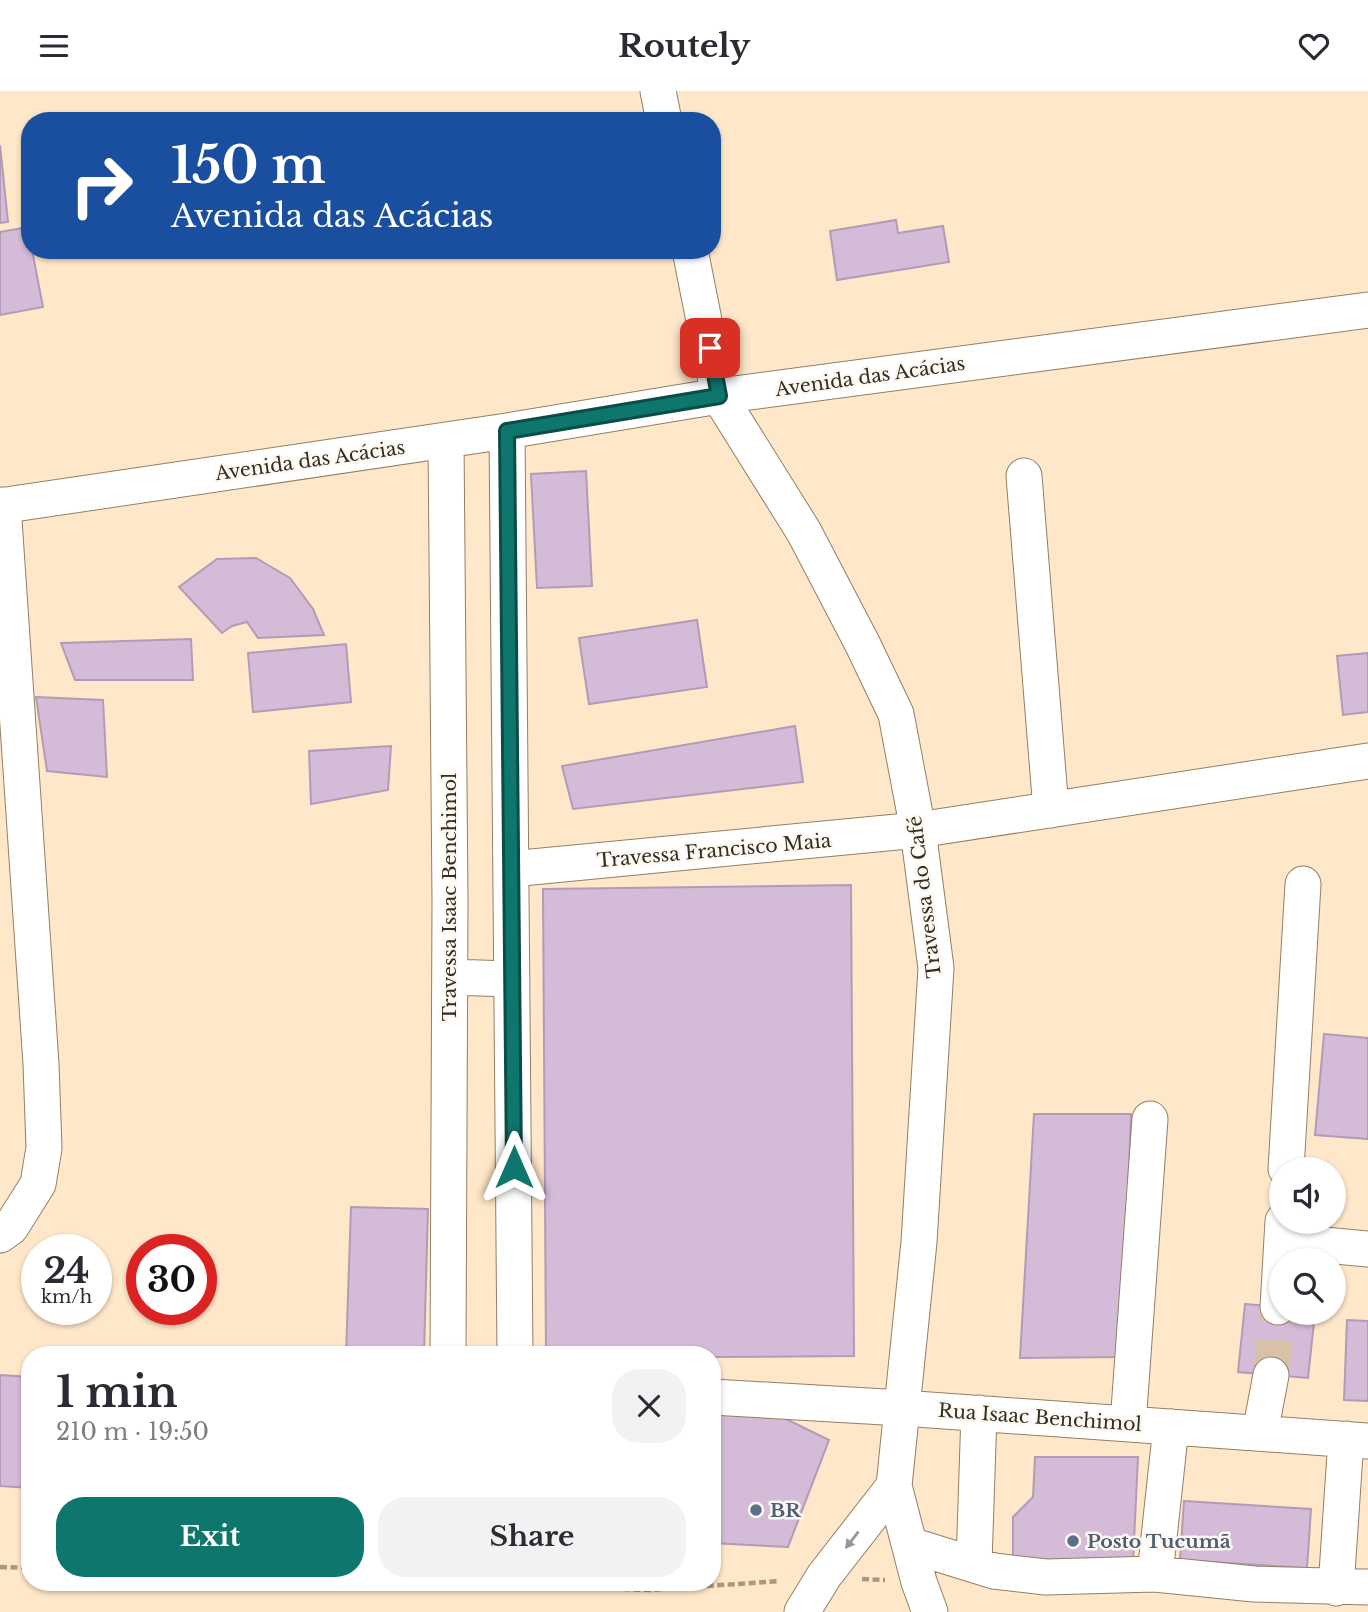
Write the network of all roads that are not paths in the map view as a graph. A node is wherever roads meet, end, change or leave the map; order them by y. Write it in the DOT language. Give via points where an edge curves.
graph roads {
  1 [pos="659,91"];
  2 [pos="662,112"];
  3 [pos="692,259"];
  4 [pos="1368,310"];
  5 [pos="719,396"];
  6 [pos="507,431"];
  7 [pos="446,440"];
  8 [pos="1024,476"];
  9 [pos="1,506"];
  10 [pos="1368,761"];
  11 [pos="11,797"];
  12 [pos="1051,810"];
  13 [pos="918,830"];
  14 [pos="511,869"];
  15 [pos="1303,884"];
  16 [pos="450,977"];
  17 [pos="512,978"];
  18 [pos="1150,1119"];
  19 [pos="1287,1157"];
  20 [pos="1296,1234"];
  21 [pos="0,1235"];
  22 [pos="1368,1249"];
  23 [pos="448,1346"];
  24 [pos="515,1346"];
  25 [pos="1271,1375"];
  26 [pos="721,1398"];
  27 [pos="902,1408"];
  28 [pos="979,1413"];
  29 [pos="1128,1424"];
  30 [pos="1171,1427"];
  31 [pos="1260,1433"];
  32 [pos="1357,1440"];
  33 [pos="894,1486"];
  34 [pos="910,1545"];
  35 [pos="974,1565"];
  36 [pos="1156,1574"];
  37 [pos="1352,1588"];
  38 [pos="925,1597"];
  39 [pos="802,1612"];
  1 -- 2 [label="street"];
  3 -- 5 [label="street"];
  4 -- 5 [label="street, Avenida das Acácias"];
  5 -- 6 [label="street, Avenida das Acácias"];
  5 -- 13 [label="street, Travessa do Café" via="804,532 896,714"];
  6 -- 7 [label="street, Avenida das Acácias"];
  6 -- 14 [label="street"];
  7 -- 9 [label="street, Avenida das Acácias"];
  7 -- 16 [label="street, Travessa Isaac Benchimol"];
  8 -- 12 [label="street"];
  9 -- 11 [label="street"];
  10 -- 12 [label="street, Travessa Francisco Maia"];
  11 -- 21 [label="street" via="41,1064 44,1148 38,1184"];
  12 -- 13 [label="street, Travessa Francisco Maia"];
  13 -- 14 [label="street, Travessa Francisco Maia"];
  13 -- 27 [label="street, Travessa do Café" via="936,968 919,1242"];
  14 -- 17 [label="street"];
  15 -- 19 [label="street"];
  16 -- 17 [label="street"];
  16 -- 23 [label="street, Travessa Isaac Benchimol"];
  17 -- 24 [label="street"];
  18 -- 29 [label="street"];
  20 -- 22 [label="street"];
  25 -- 31 [label="street"];
  26 -- 27 [label="street, Rua Isaac Benchimol"];
  27 -- 28 [label="street, Rua Isaac Benchimol"];
  27 -- 33 [label="street, Travessa do Café"];
  28 -- 29 [label="street, Rua Isaac Benchimol"];
  28 -- 35 [label="street"];
  29 -- 30 [label="street, Rua Isaac Benchimol"];
  30 -- 31 [label="street, Rua Isaac Benchimol"];
  30 -- 36 [label="street"];
  31 -- 32 [label="street, Rua Isaac Benchimol"];
  32 -- 37 [label="street"];
  33 -- 34 [label="street"];
  33 -- 39 [label="street, one-way"];
  34 -- 35 [label="street"];
  34 -- 38 [label="street"];
  35 -- 36 [label="street" via="1046,1577"];
  36 -- 37 [label="street"];
}
